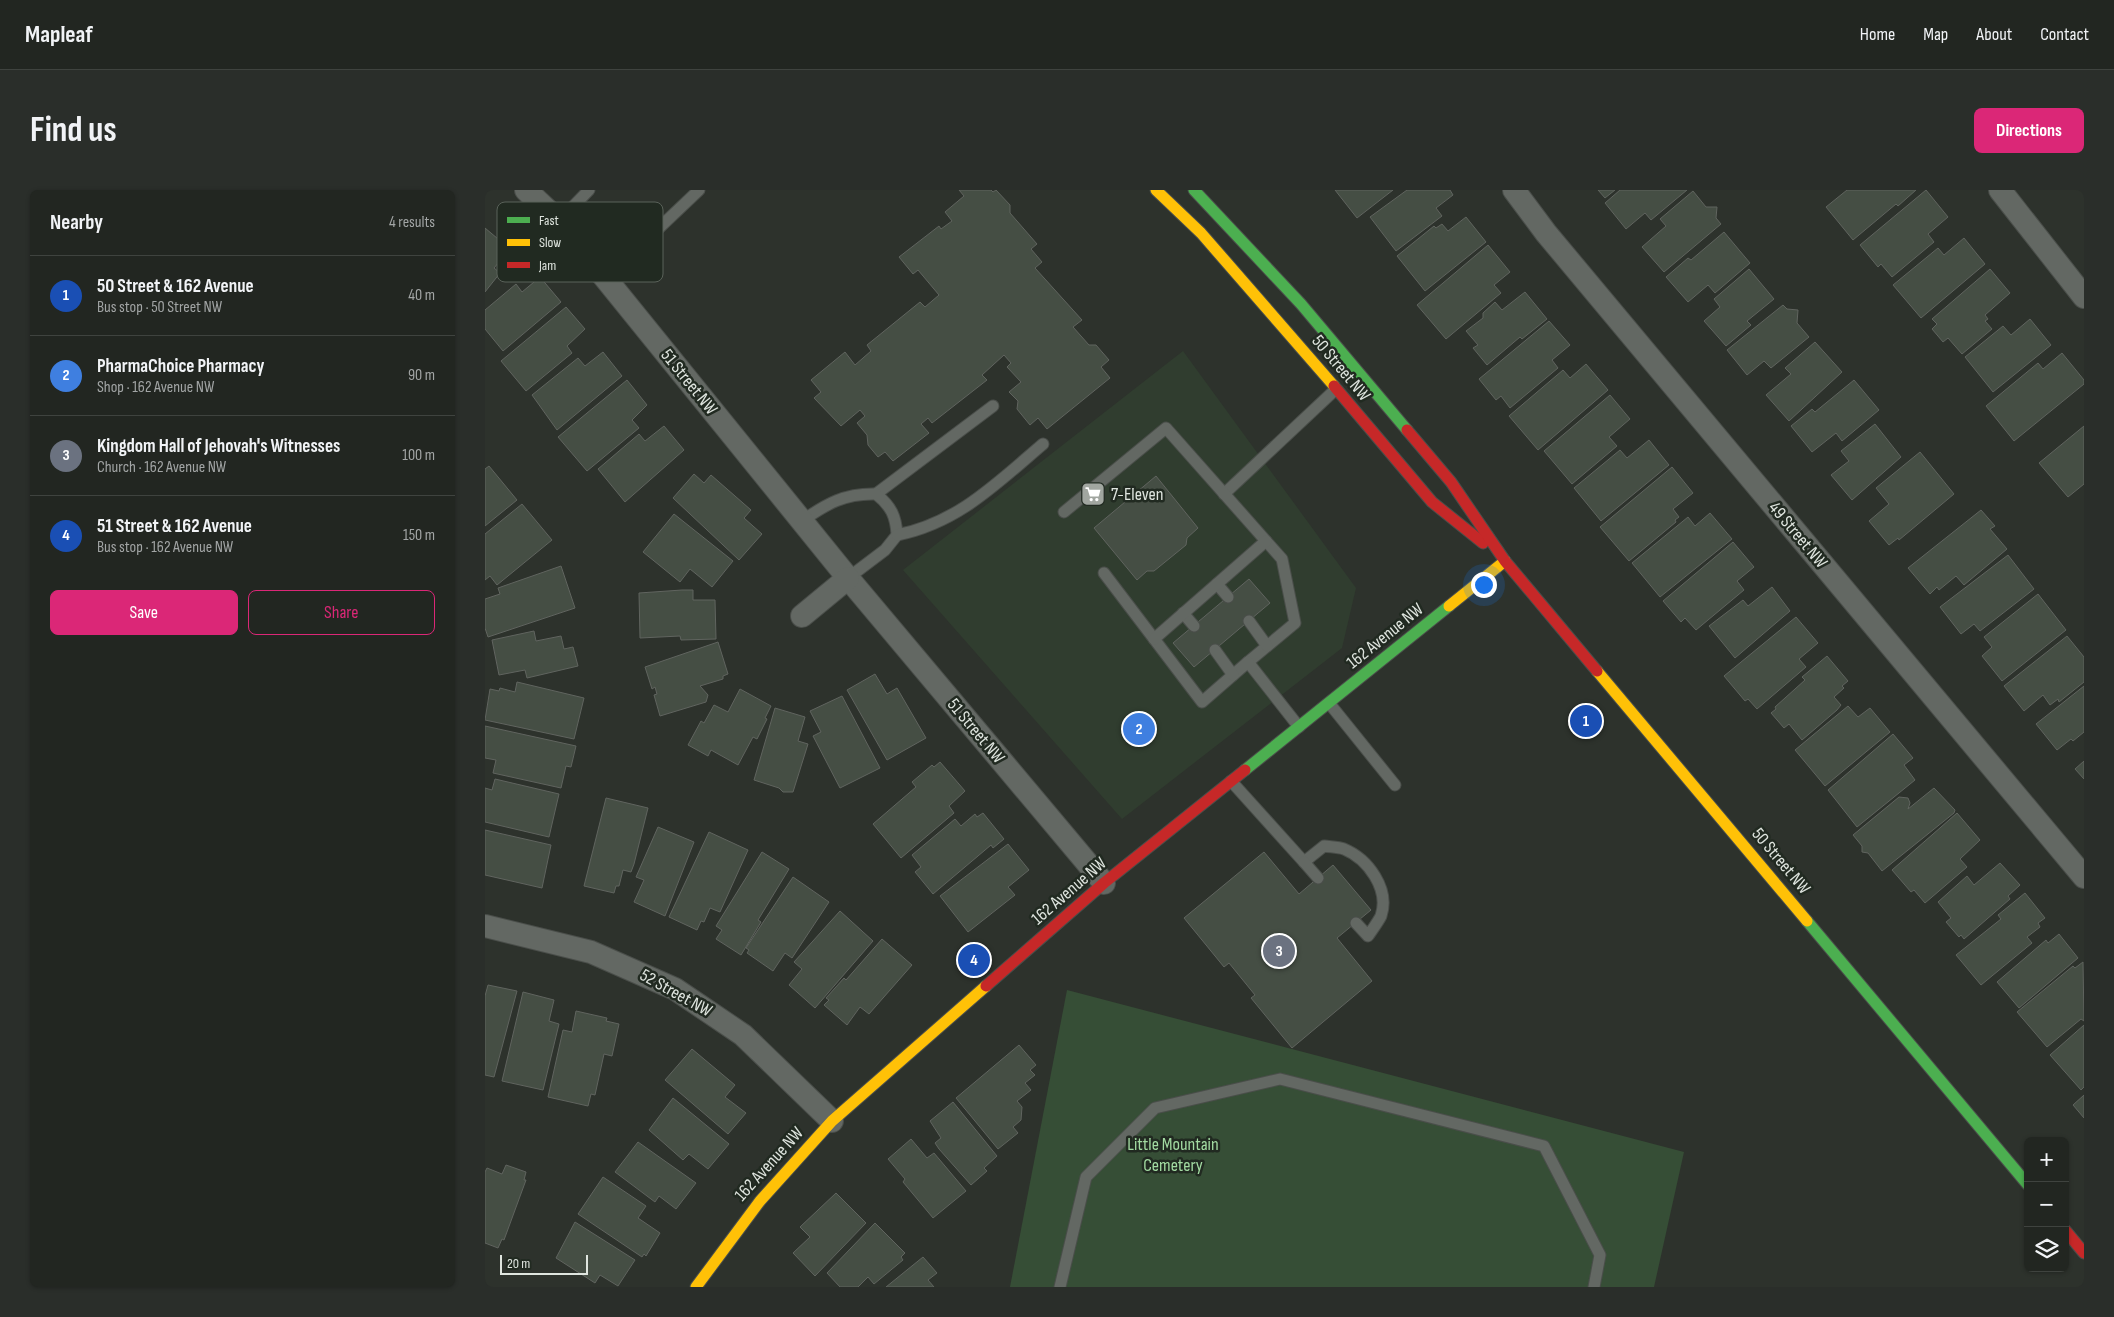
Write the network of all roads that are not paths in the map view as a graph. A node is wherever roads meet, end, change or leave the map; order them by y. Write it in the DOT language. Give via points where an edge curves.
graph roads {
  1 [pos="526,190"];
  2 [pos="589,190"];
  3 [pos="699,190"];
  4 [pos="1156,190"];
  5 [pos="1194,190"];
  6 [pos="1514,190"];
  7 [pos="2001,190"];
  8 [pos="539,202"];
  9 [pos="577,202"];
  10 [pos="663,224"];
  11 [pos="608,282"];
  12 [pos="2084,297"];
  13 [pos="1336,389"];
  14 [pos="993,406"];
  15 [pos="1043,444"];
  16 [pos="876,494"];
  17 [pos="1224,494"];
  18 [pos="1063,512"];
  19 [pos="802,521"];
  20 [pos="897,535"];
  21 [pos="1266,542"];
  22 [pos="1505,561"];
  23 [pos="1104,573"];
  24 [pos="848,578"];
  25 [pos="1217,584"];
  26 [pos="1228,597"];
  27 [pos="1183,613"];
  28 [pos="802,616"];
  29 [pos="1249,621"];
  30 [pos="1194,626"];
  31 [pos="1154,639"];
  32 [pos="1267,646"];
  33 [pos="1215,650"];
  34 [pos="1248,662"];
  35 [pos="1233,675"];
  36 [pos="1329,703"];
  37 [pos="1299,727"];
  38 [pos="1231,781"];
  39 [pos="1395,785"];
  40 [pos="1304,862"];
  41 [pos="1318,878"];
  42 [pos="2084,878"];
  43 [pos="1104,883"];
  44 [pos="1356,922"];
  45 [pos="485,926"];
  46 [pos="833,1121"];
  47 [pos="2025,1182"];
  48 [pos="2069,1235"];
  49 [pos="2084,1252"];
  50 [pos="696,1287"];
  51 [pos="1059,1287"];
  52 [pos="1594,1287"];
  1 -- 8 [label="street, 51 Street NW"];
  2 -- 9 [label="lane"];
  3 -- 10 [label="lane"];
  4 -- 13 [label="main road, 50 Street NW" via="1201,233"];
  5 -- 22 [label="main road, 50 Street NW" via="1301,304 1451,482"];
  6 -- 42 [label="street, 49 Street NW" via="1546,233"];
  7 -- 12 [label="street"];
  11 -- 19 [label="street, 51 Street NW"];
  13 -- 17 [label="lane"];
  13 -- 22 [label="main road, 50 Street NW" via="1432,502"];
  14 -- 16 [label="lane"];
  15 -- 20 [label="lane" via="959,512 921,530"];
  16 -- 19 [label="lane" via="846,496 825,504"];
  16 -- 20 [label="lane" via="893,512"];
  17 -- 18 [label="lane" via="1166,428"];
  17 -- 21 [label="lane"];
  19 -- 24 [label="street, 51 Street NW"];
  20 -- 24 [label="lane" via="885,550"];
  21 -- 25 [label="lane"];
  21 -- 32 [label="lane" via="1282,559 1295,623"];
  22 -- 36 [label="main road, 162 Avenue NW"];
  22 -- 47 [label="main road, 50 Street NW"];
  23 -- 31 [label="lane"];
  24 -- 28 [label="street"];
  24 -- 43 [label="street, 51 Street NW"];
  25 -- 26 [label="lane"];
  25 -- 27 [label="lane"];
  27 -- 30 [label="lane"];
  27 -- 31 [label="lane"];
  29 -- 32 [label="lane"];
  31 -- 35 [label="lane" via="1202,702"];
  32 -- 34 [label="lane"];
  33 -- 35 [label="lane"];
  34 -- 35 [label="lane"];
  34 -- 37 [label="lane"];
  36 -- 37 [label="main road, 162 Avenue NW"];
  36 -- 39 [label="lane"];
  37 -- 38 [label="main road, 162 Avenue NW"];
  38 -- 40 [label="lane"];
  38 -- 43 [label="main road, 162 Avenue NW"];
  40 -- 41 [label="lane"];
  40 -- 44 [label="lane" via="1324,846 1343,849 1377,877 1383,898 1381,916 1368,936"];
  43 -- 46 [label="main road, 162 Avenue NW"];
  45 -- 46 [label="street, 52 Street NW" via="591,952 675,989 743,1035"];
  46 -- 50 [label="main road, 162 Avenue NW" via="744,1218"];
  48 -- 49 [label="main road"];
  51 -- 52 [label="lane" via="1086,1178 1155,1108 1280,1079 1544,1146 1600,1255"];
}
